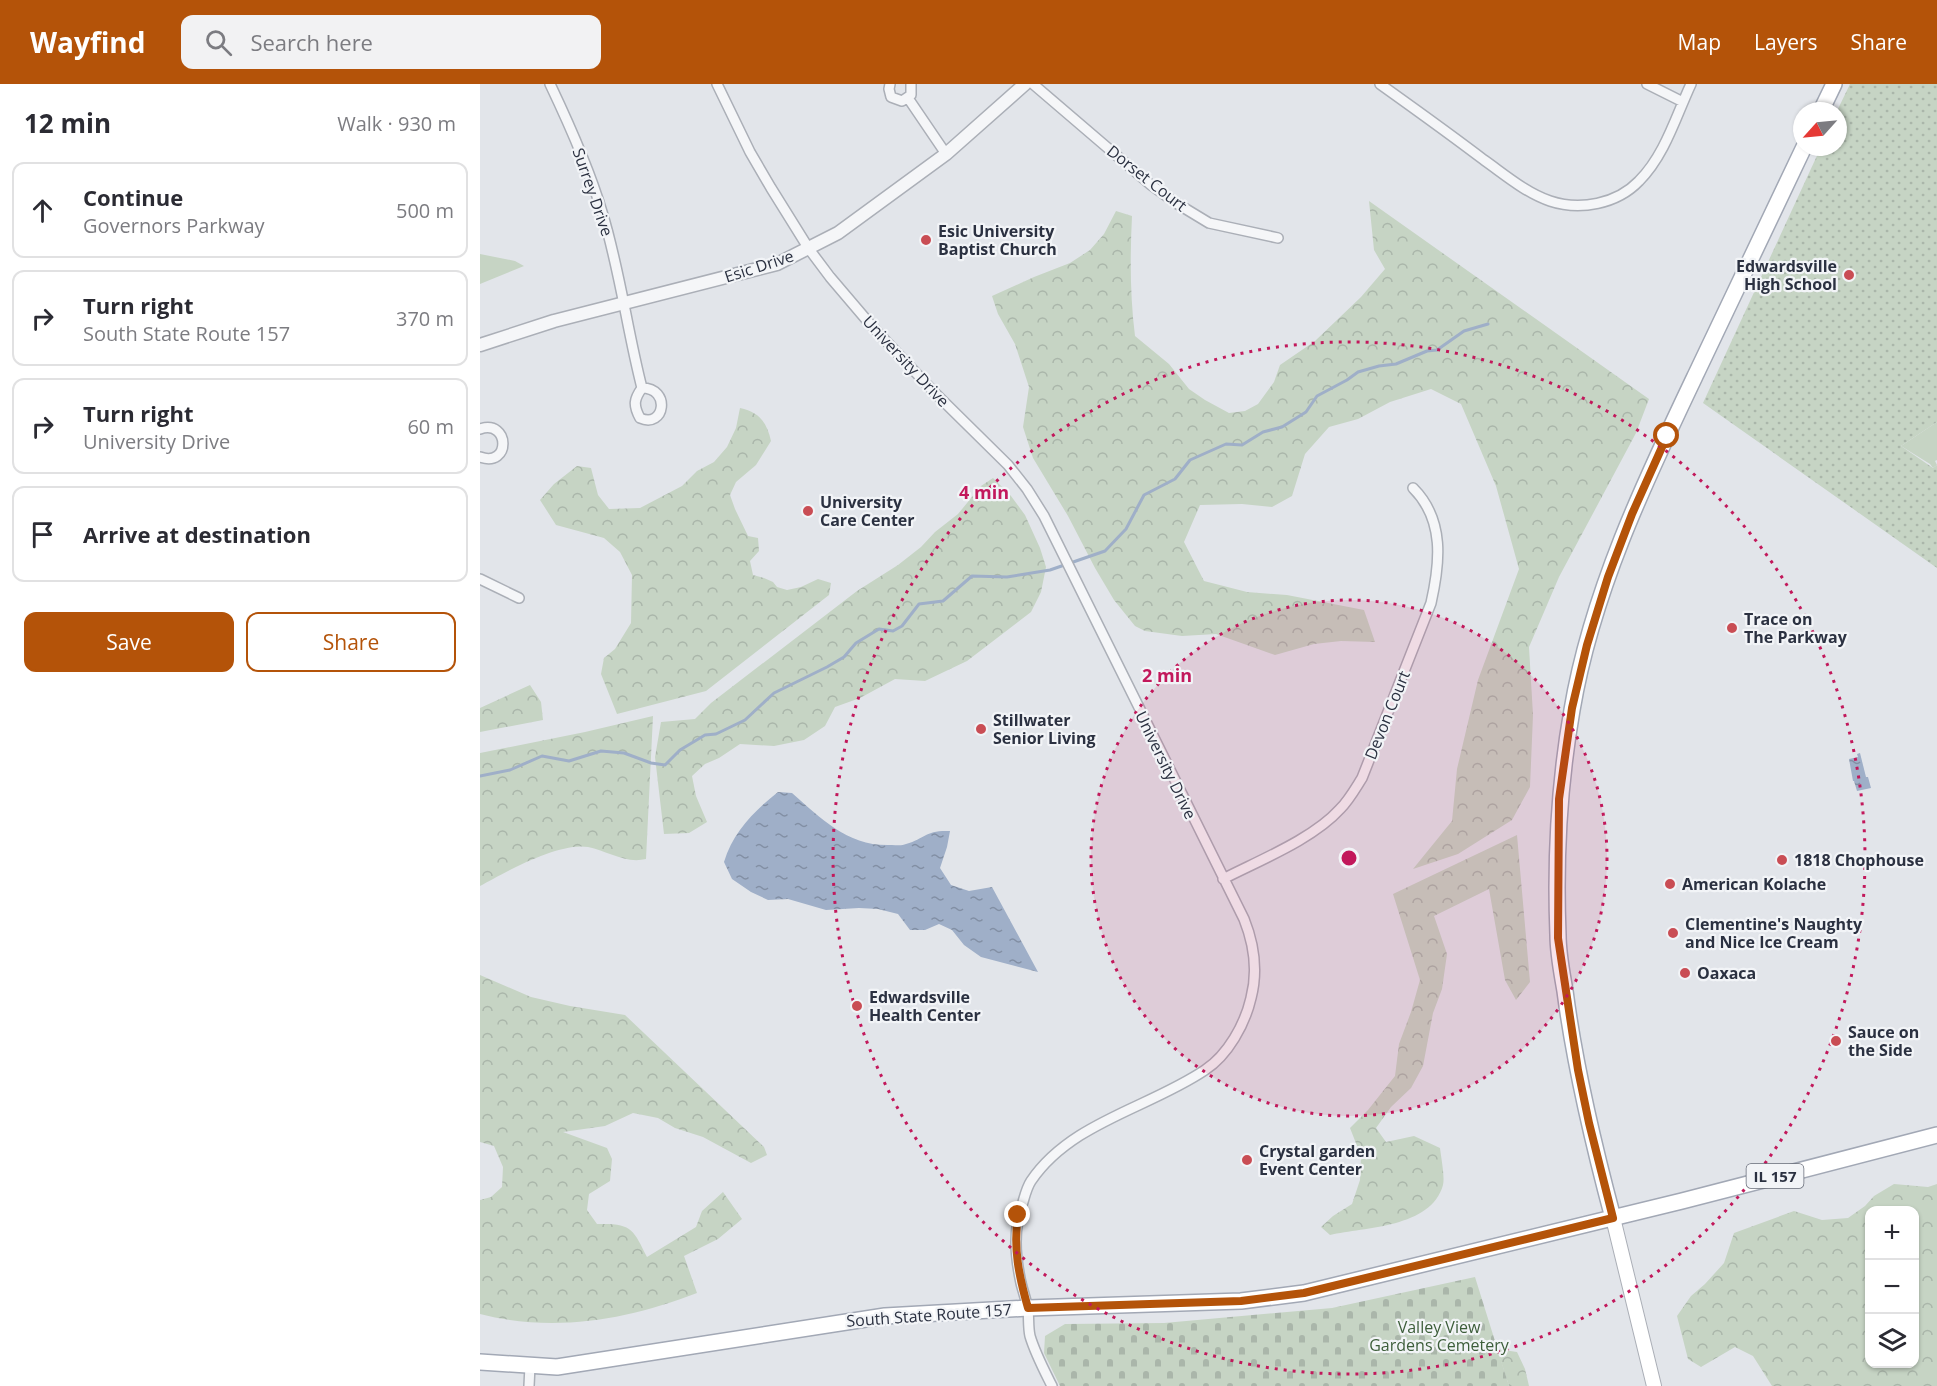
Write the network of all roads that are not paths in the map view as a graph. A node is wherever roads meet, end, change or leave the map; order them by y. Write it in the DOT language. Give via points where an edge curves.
graph roads {
  1 [pos="550,84"];
  2 [pos="717,84"];
  3 [pos="890,84"];
  4 [pos="911,84"];
  5 [pos="1026,84"];
  6 [pos="1033,84"];
  7 [pos="1380,84"];
  8 [pos="1647,84"];
  9 [pos="1691,84"];
  10 [pos="1834,84"];
  11 [pos="908,98"];
  12 [pos="1683,102"];
  13 [pos="1825,102"];
  14 [pos="946,154"];
  15 [pos="1800,156"];
  16 [pos="1278,238"];
  17 [pos="809,249"];
  18 [pos="625,303"];
  19 [pos="480,345"];
  20 [pos="642,388"];
  21 [pos="480,429"];
  22 [pos="480,457"];
  23 [pos="1413,488"];
  24 [pos="480,579"];
  25 [pos="519,598"];
  26 [pos="1223,879"];
  27 [pos="1937,1135"];
  28 [pos="1613,1218"];
  29 [pos="1028,1308"];
  30 [pos="480,1362"];
  31 [pos="530,1366"];
  32 [pos="529,1386"];
  33 [pos="1052,1386"];
  34 [pos="1654,1386"];
  1 -- 18 [label="street, Surrey Drive" via="602,211"];
  2 -- 17 [label="street, University Drive" via="750,152"];
  3 -- 11 [label="street" via="894,99"];
  4 -- 11 [label="street"];
  5 -- 14 [label="street, Esic Drive"];
  6 -- 16 [label="street, Dorset Court" via="1176,203 1209,223"];
  7 -- 12 [label="street" via="1538,197 1575,206 1610,200 1640,181 1658,157"];
  8 -- 12 [label="street"];
  9 -- 12 [label="street"];
  10 -- 13 [label="main road"];
  11 -- 14 [label="street"];
  14 -- 17 [label="street, Esic Drive" via="838,233"];
  15 -- 28 [label="main road" via="1632,514 1604,588 1572,708 1559,799 1558,938 1578,1070"];
  17 -- 18 [label="street, Esic Drive" via="777,264"];
  17 -- 26 [label="street, University Drive" via="870,324 1027,489 1044,516"];
  18 -- 19 [label="street, Esic Drive"];
  18 -- 20 [label="street, Surrey Drive"];
  21 -- 22 [label="street" via="496,429 503,443 496,457"];
  23 -- 26 [label="street, Devon Court" via="1426,503 1434,522 1437,576 1431,603 1362,778 1327,822"];
  24 -- 25 [label="street"];
  26 -- 29 [label="street, University Drive" via="1248,929 1255,962 1249,1008 1225,1050 1207,1069 1065,1146 1029,1184 1015,1237"];
  27 -- 28 [label="main road, South State Route 157 / IL 157"];
  28 -- 29 [label="main road, South State Route 157 / IL 157" via="1304,1293 1230,1302"];
  28 -- 34 [label="main road"];
  29 -- 31 [label="main road, South State Route 157 / IL 157" via="876,1317 557,1367"];
  29 -- 33 [label="street, University Drive" via="1030,1335"];
  30 -- 31 [label="main road, South State Route 157 / IL 157"];
  31 -- 32 [label="street"];
}
